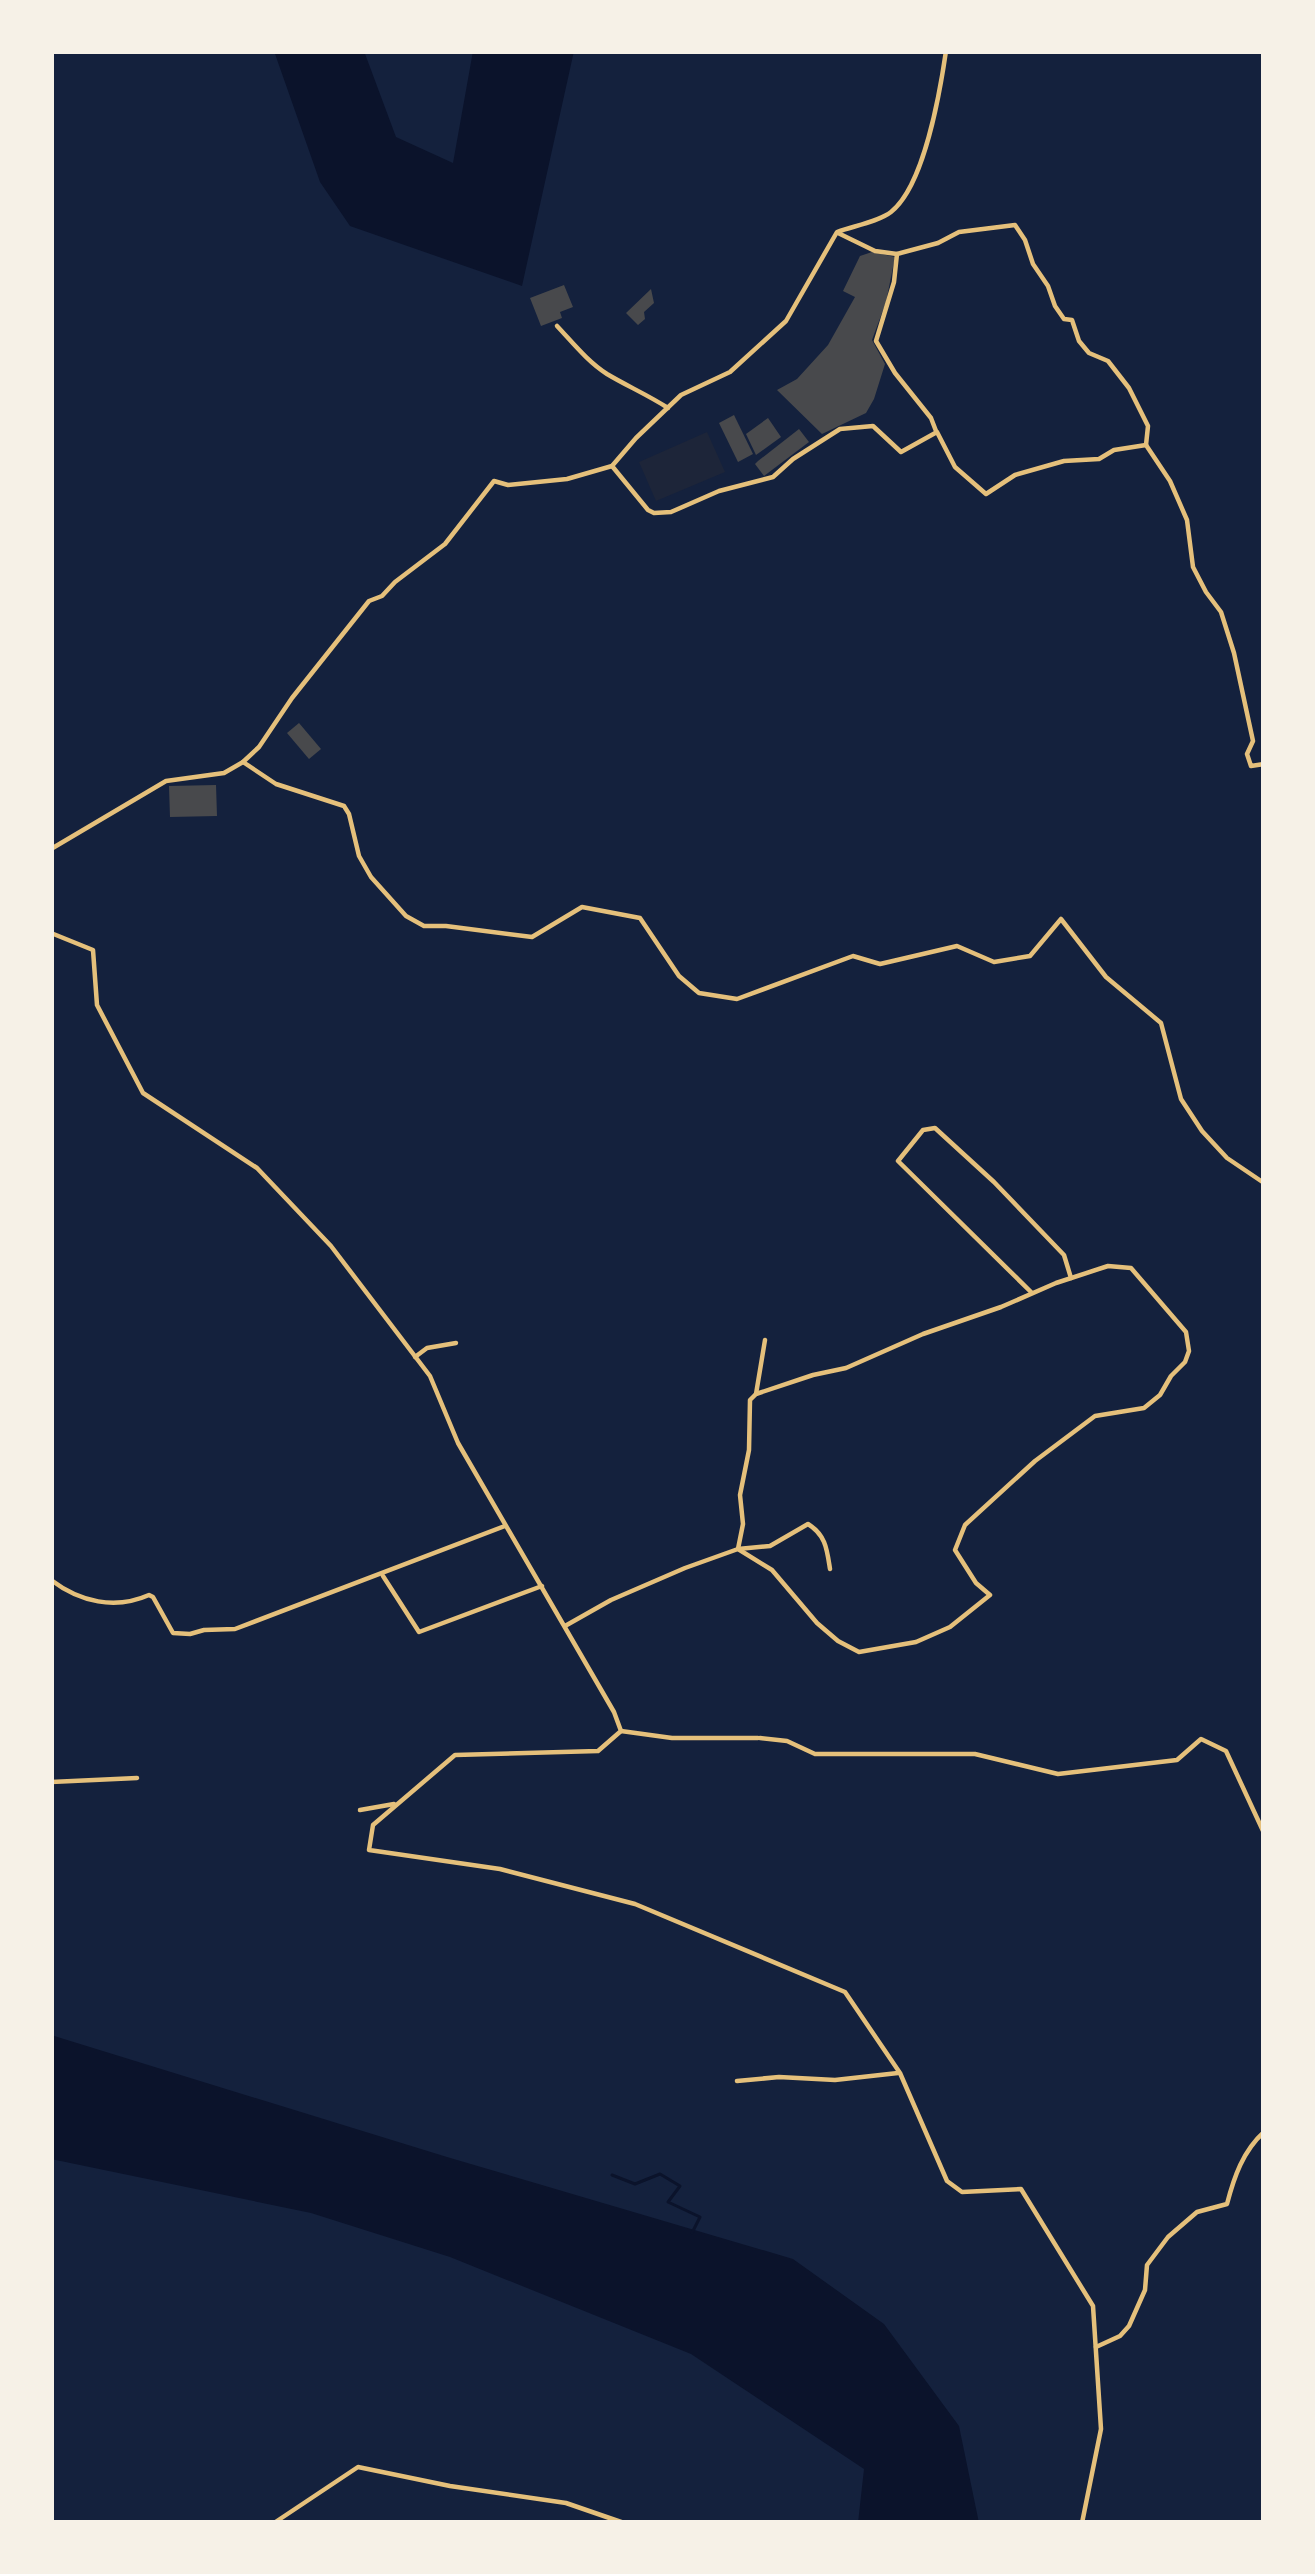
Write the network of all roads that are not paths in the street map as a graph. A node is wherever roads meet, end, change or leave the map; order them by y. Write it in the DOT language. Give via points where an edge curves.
graph roads {
  1 [pos="946,51"];
  2 [pos="837,232"];
  3 [pos="897,254"];
  4 [pos="557,326"];
  5 [pos="668,408"];
  6 [pos="937,433"];
  7 [pos="1146,445"];
  8 [pos="612,466"];
  9 [pos="243,762"];
  10 [pos="1264,764"];
  11 [pos="51,849"];
  12 [pos="51,933"];
  13 [pos="1264,1183"];
  14 [pos="1071,1278"];
  15 [pos="1032,1294"];
  16 [pos="765,1340"];
  17 [pos="456,1343"];
  18 [pos="415,1357"];
  19 [pos="756,1394"];
  20 [pos="505,1526"];
  21 [pos="738,1549"];
  22 [pos="830,1569"];
  23 [pos="382,1575"];
  24 [pos="51,1580"];
  25 [pos="542,1586"];
  26 [pos="565,1626"];
  27 [pos="621,1731"];
  28 [pos="760,1738"];
  29 [pos="773,1743"];
  30 [pos="137,1778"];
  31 [pos="51,1782"];
  32 [pos="399,1803"];
  33 [pos="360,1810"];
  34 [pos="1264,1833"];
  35 [pos="900,2073"];
  36 [pos="737,2081"];
  37 [pos="1264,2132"];
  38 [pos="1096,2347"];
  39 [pos="274,2523"];
  40 [pos="624,2523"];
  41 [pos="1082,2523"];
  1 -- 2 [label="street" via="915,182 890,213"];
  2 -- 3 [label="street"];
  2 -- 5 [label="street" via="786,321 730,372"];
  3 -- 6 [label="street" via="876,341"];
  3 -- 7 [label="street" via="959,232 1015,225 1054,306 1129,388 1148,427"];
  4 -- 5 [label="street" via="610,376"];
  5 -- 8 [label="street"];
  6 -- 7 [label="street" via="955,467 986,494 1015,475"];
  6 -- 8 [label="street" via="902,452 873,426 840,429 772,477 660,513 648,510"];
  7 -- 10 [label="street" via="1170,481 1187,520 1193,567 1221,612 1251,766"];
  8 -- 9 [label="street" via="567,479 494,481 445,544 369,601"];
  9 -- 11 [label="street" via="166,781"];
  9 -- 13 [label="street" via="276,784 344,806 371,877 424,926 532,937 582,908 640,918 700,994 736,999 854,956 880,964 957,946 994,962 1030,956 1061,919 1106,977 1161,1023 1181,1099 1202,1131"];
  12 -- 18 [label="street" via="93,950 97,1005 143,1093 257,1168 331,1246"];
  14 -- 15 [label="street"];
  14 -- 15 [label="street" via="1064,1255 994,1182 935,1128 923,1130 898,1161"];
  14 -- 21 [label="street" via="1131,1268 1186,1332 1190,1351 1144,1408 1096,1416 965,1525 955,1550 990,1595 976,1607 916,1642 859,1652 817,1623 772,1570"];
  15 -- 19 [label="street" via="846,1368"];
  16 -- 19 [label="street"];
  17 -- 18 [label="street"];
  18 -- 20 [label="street"];
  19 -- 21 [label="street"];
  20 -- 23 [label="street"];
  20 -- 25 [label="street"];
  21 -- 22 [label="street" via="770,1546 808,1525 826,1543"];
  21 -- 26 [label="street"];
  23 -- 24 [label="street" via="235,1628 179,1635 149,1594 107,1603"];
  23 -- 25 [label="street" via="418,1632"];
  25 -- 26 [label="street"];
  26 -- 27 [label="street"];
  27 -- 28 [label="street"];
  27 -- 32 [label="street" via="598,1751 454,1755"];
  28 -- 29 [label="street"];
  28 -- 34 [label="street" via="815,1754 976,1754 1058,1774 1178,1760 1202,1739 1226,1750"];
  30 -- 31 [label="street"];
  32 -- 33 [label="street"];
  32 -- 35 [label="street" via="373,1825 369,1850 500,1869 635,1904 716,1936 845,1992"];
  35 -- 36 [label="street"];
  35 -- 38 [label="street" via="947,2181 962,2192 1021,2188 1093,2306"];
  37 -- 38 [label="street" via="1235,2171 1227,2204 1197,2212 1168,2237 1147,2265 1129,2326"];
  38 -- 41 [label="street" via="1101,2429"];
  39 -- 40 [label="street" via="358,2467 566,2504"];
}
